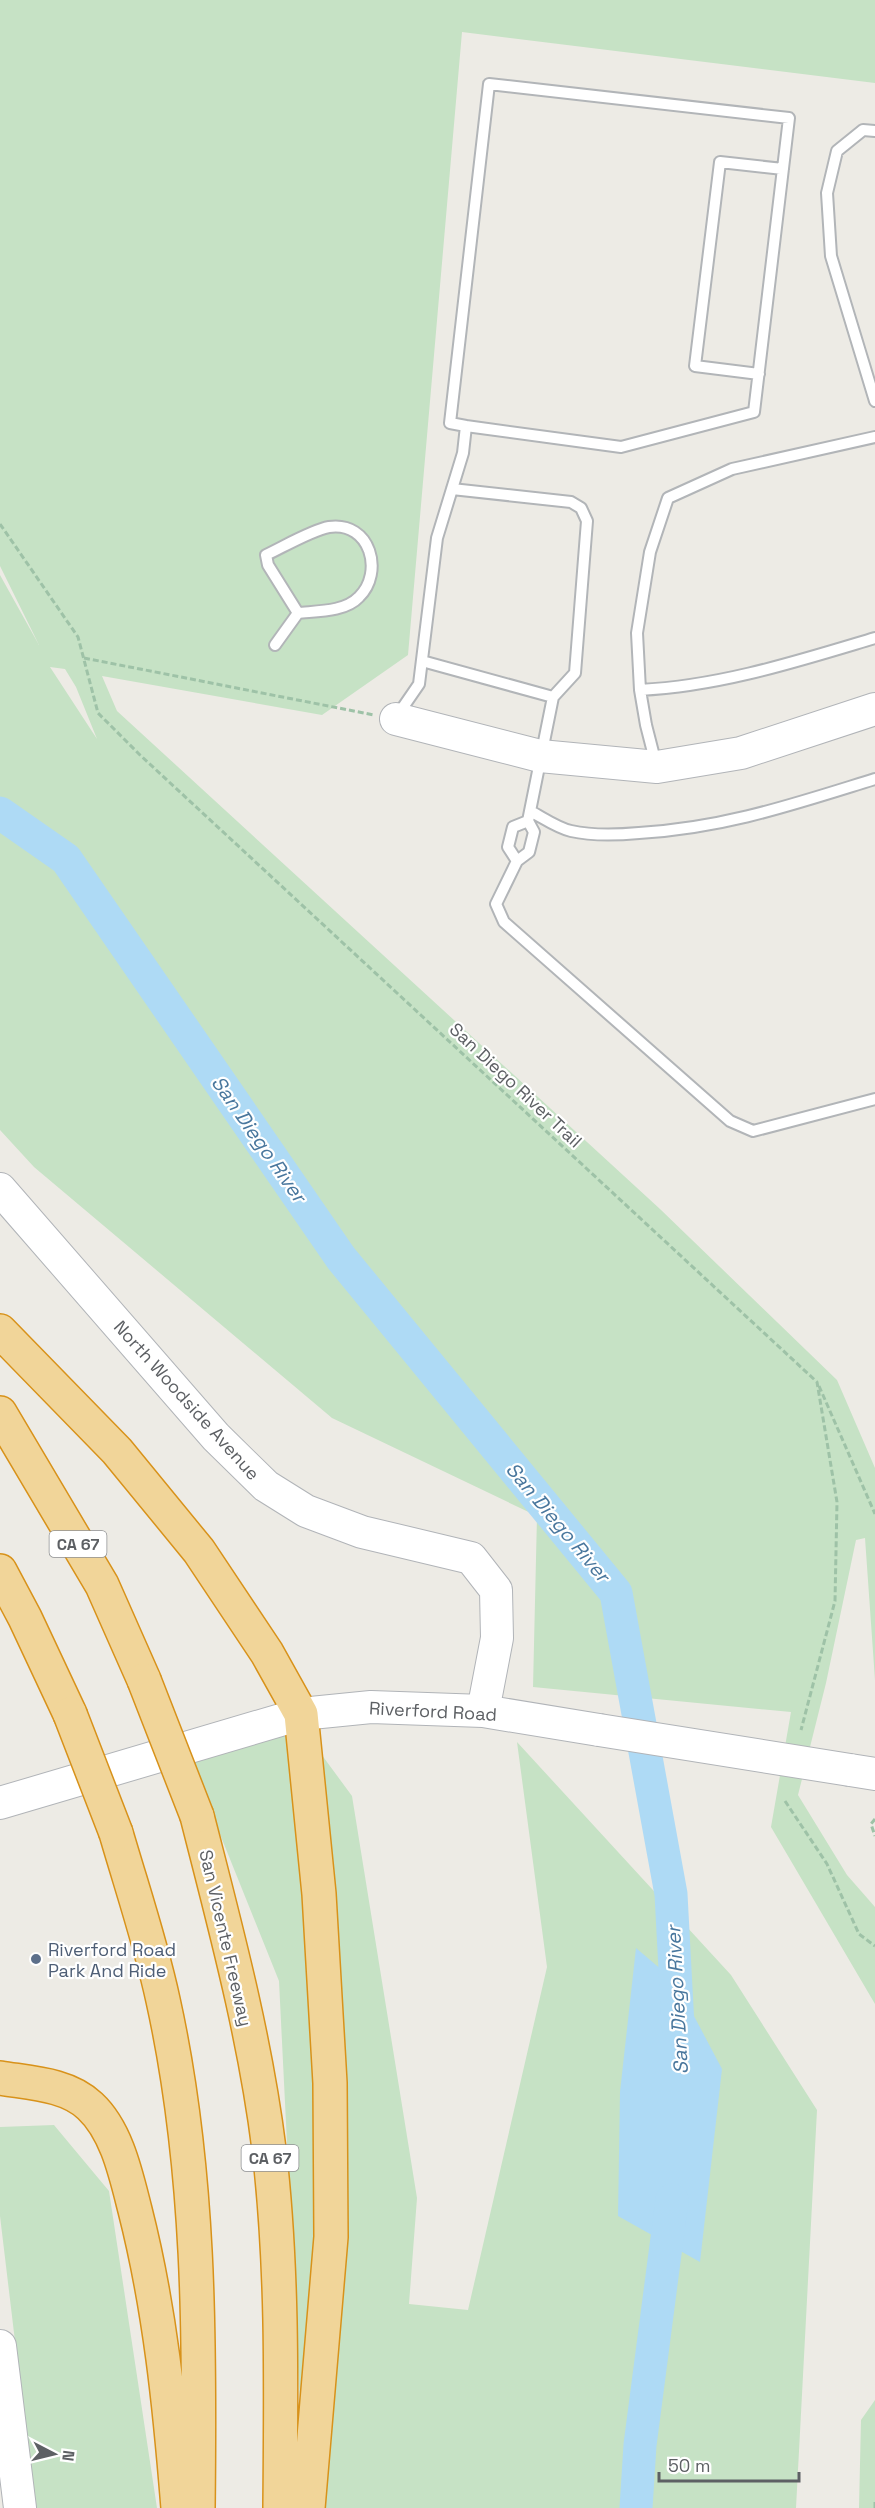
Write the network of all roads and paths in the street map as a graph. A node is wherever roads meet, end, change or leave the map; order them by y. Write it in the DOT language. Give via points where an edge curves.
graph roads {
  1 [pos="875,131"];
  2 [pos="783,169"];
  3 [pos="759,374"];
  4 [pos="875,401"];
  5 [pos="466,426"];
  6 [pos="875,436"];
  7 [pos="452,489"];
  8 [pos="0,524"];
  9 [pos="298,613"];
  10 [pos="875,638"];
  11 [pos="275,645"];
  12 [pos="84,658"];
  13 [pos="422,661"];
  14 [pos="640,690"];
  15 [pos="554,697"];
  16 [pos="875,709"];
  17 [pos="396,719"];
  18 [pos="540,756"];
  19 [pos="657,767"];
  20 [pos="875,779"];
  21 [pos="529,816"];
  22 [pos="517,861"];
  23 [pos="875,1099"];
  24 [pos="0,1189"];
  25 [pos="0,1331"];
  26 [pos="817,1382"];
  27 [pos="0,1413"];
  28 [pos="875,1514"];
  29 [pos="0,1571"];
  30 [pos="483,1711"];
  31 [pos="301,1714"];
  32 [pos="801,1730"];
  33 [pos="862,1772"];
  34 [pos="785,1801"];
  35 [pos="0,1803"];
  36 [pos="875,1819"];
  37 [pos="875,1836"];
  38 [pos="875,1946"];
  39 [pos="0,2078"];
  40 [pos="0,2346"];
  41 [pos="875,2499"];
  42 [pos="20,2508"];
  43 [pos="178,2508"];
  44 [pos="198,2508"];
  45 [pos="280,2508"];
  46 [pos="308,2508"];
  47 [pos="875,2508"];
  1 -- 4 [label="lane" via="863,130 837,151 827,193 831,256"];
  2 -- 3 [label="lane"];
  2 -- 3 [label="lane" via="720,162 695,366"];
  2 -- 5 [label="lane" via="789,118 489,84 450,423"];
  3 -- 5 [label="lane" via="754,412 621,447"];
  5 -- 7 [label="lane"];
  6 -- 14 [label="lane" via="732,469 668,498 650,552 637,633"];
  7 -- 13 [label="lane" via="438,538"];
  7 -- 15 [label="lane" via="571,502 581,508 587,521 575,673"];
  8 -- 12 [label="path, San Diego River Trail" via="78,637"];
  9 -- 9 [label="lane" via="349,604 360,597 367,585 371,556 360,533 346,526 327,527 266,555 268,565"];
  9 -- 11 [label="lane"];
  10 -- 14 [label="lane" via="757,673"];
  12 -- 17 [label="path"];
  12 -- 26 [label="path, San Diego River Trail" via="98,713 140,755"];
  13 -- 15 [label="lane"];
  13 -- 17 [label="lane" via="419,684"];
  14 -- 19 [label="lane"];
  15 -- 18 [label="lane"];
  16 -- 19 [label="street" via="741,753"];
  17 -- 18 [label="street"];
  18 -- 19 [label="street"];
  18 -- 21 [label="lane"];
  20 -- 21 [label="lane" via="744,819 675,831 609,835 568,831"];
  21 -- 22 [label="lane" via="534,832 529,852"];
  21 -- 22 [label="lane" via="513,827 508,847"];
  22 -- 23 [label="lane" via="496,904 504,922 730,1121 753,1131"];
  24 -- 30 [label="street, North Woodside Avenue" via="216,1437 266,1486 306,1511 362,1532 471,1557 496,1590 497,1638"];
  25 -- 31 [label="highway" via="117,1450 199,1551 267,1653"];
  26 -- 28 [label="path"];
  26 -- 32 [label="path" via="837,1502 835,1601"];
  27 -- 45 [label="highway, San Vicente Freeway / CA 67, bridge" via="102,1585 144,1680 197,1816 241,1986 269,2148 281,2288"];
  29 -- 44 [label="highway, bridge" via="70,1714 116,1833 163,2000 187,2150 200,2325"];
  30 -- 31 [label="street, Riverford Road" via="371,1707"];
  30 -- 33 [label="street, Riverford Road, bridge"];
  31 -- 35 [label="street, Riverford Road"];
  31 -- 46 [label="highway" via="319,1894 330,2083 331,2225"];
  34 -- 38 [label="path" via="827,1864 859,1934"];
  36 -- 37 [label="path" via="871,1824"];
  39 -- 43 [label="highway" via="59,2088 90,2105 108,2128 126,2173 151,2276 168,2383"];
  40 -- 42 [label="street"];
  41 -- 47 [label="path"];
}
